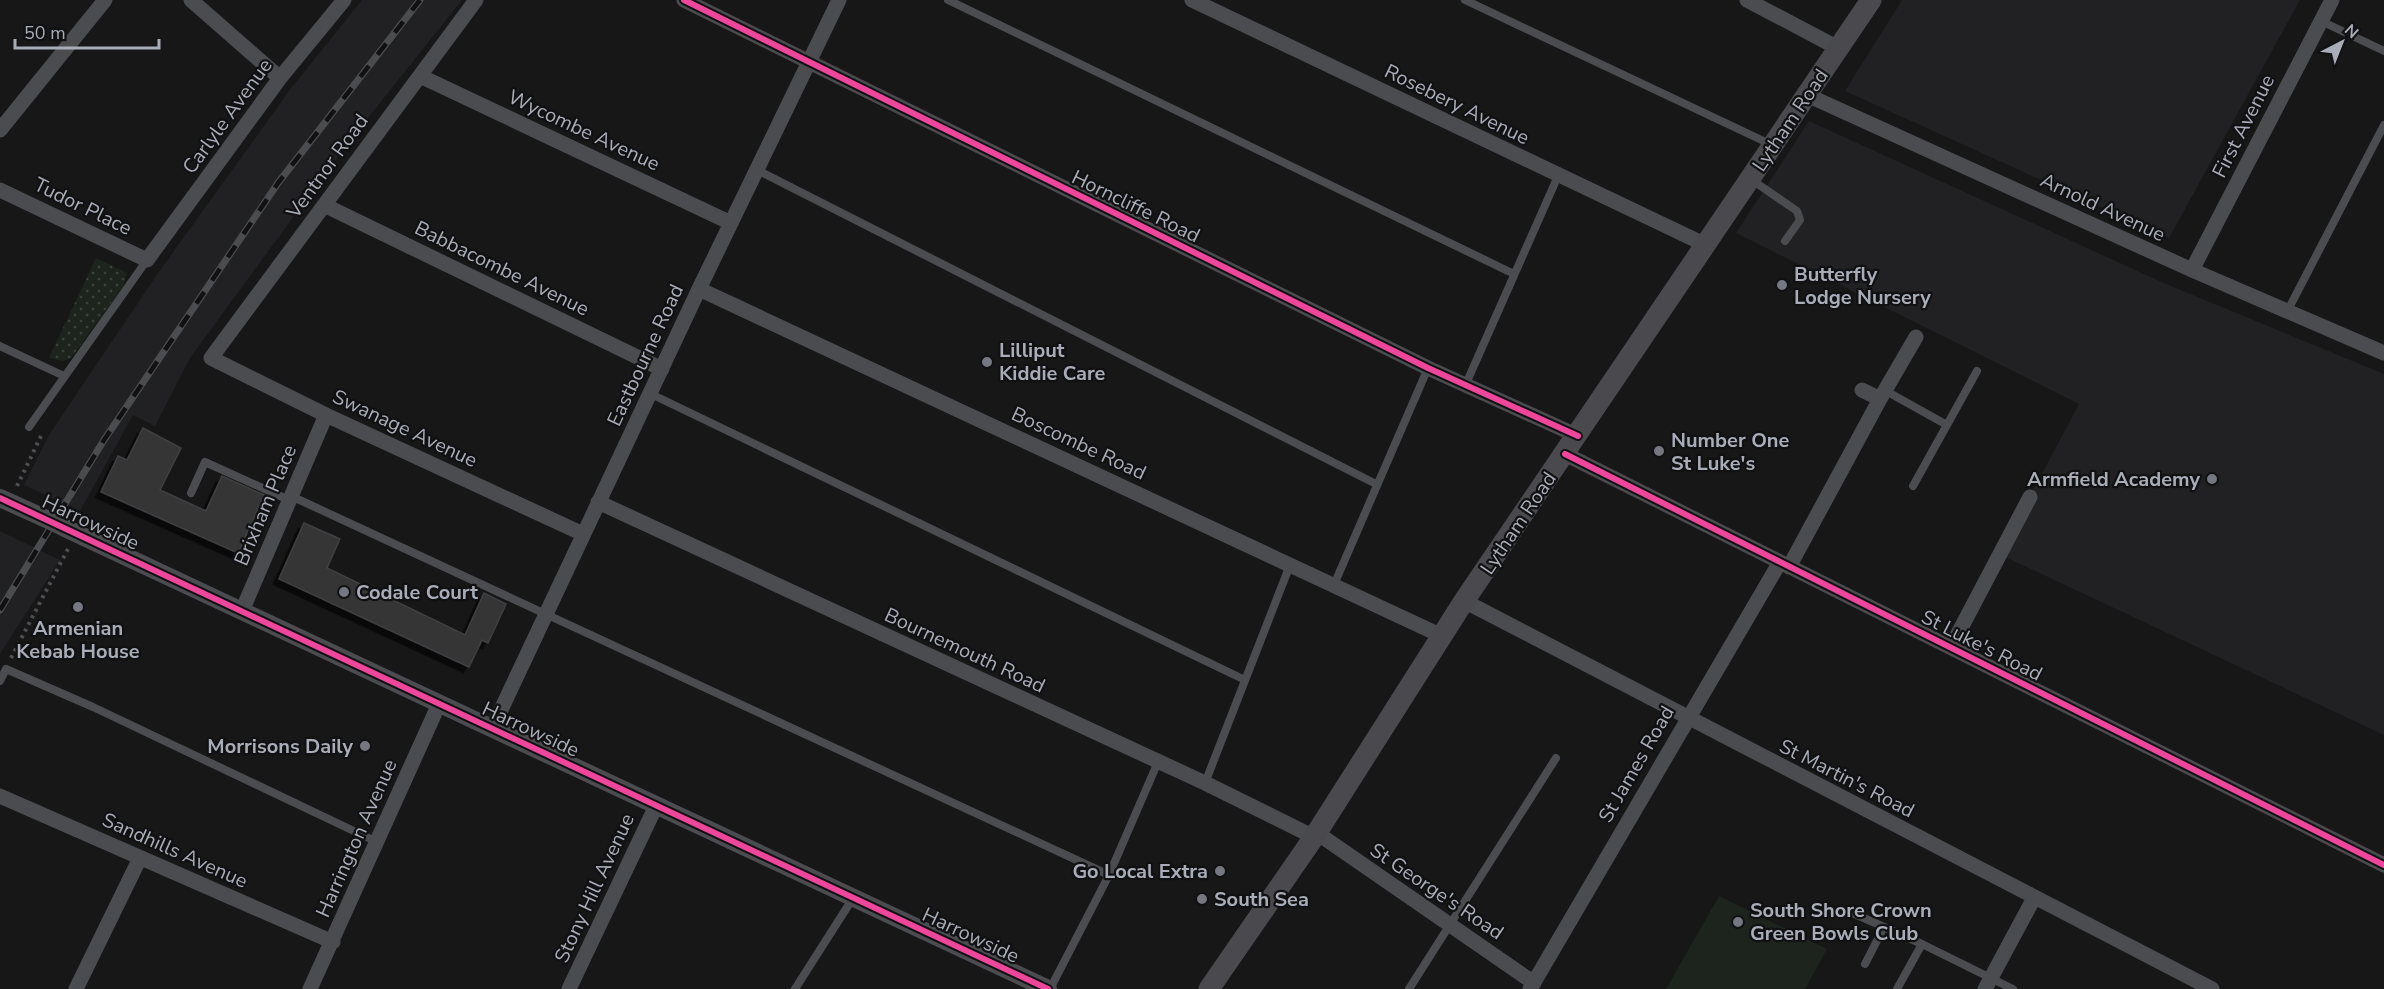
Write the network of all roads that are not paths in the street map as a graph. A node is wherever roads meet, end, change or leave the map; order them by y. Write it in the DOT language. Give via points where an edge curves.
graph roads {
  1 [pos="105,0"];
  2 [pos="191,0"];
  3 [pos="344,0"];
  4 [pos="476,0"];
  5 [pos="684,0"];
  6 [pos="839,0"];
  7 [pos="948,0"];
  8 [pos="1192,0"];
  9 [pos="1465,0"];
  10 [pos="1747,0"];
  11 [pos="1871,0"];
  12 [pos="2332,0"];
  13 [pos="2321,21"];
  14 [pos="1838,48"];
  15 [pos="2384,51"];
  16 [pos="808,63"];
  17 [pos="420,76"];
  18 [pos="280,78"];
  19 [pos="1807,94"];
  20 [pos="2384,125"];
  21 [pos="0,130"];
  22 [pos="1774,146"];
  23 [pos="757,171"];
  24 [pos="1558,176"];
  25 [pos="1750,179"];
  26 [pos="0,189"];
  27 [pos="324,205"];
  28 [pos="731,223"];
  29 [pos="1785,241"];
  30 [pos="1706,245"];
  31 [pos="147,260"];
  32 [pos="2192,270"];
  33 [pos="1514,274"];
  34 [pos="699,289"];
  35 [pos="2287,312"];
  36 [pos="1916,337"];
  37 [pos="0,346"];
  38 [pos="2384,353"];
  39 [pos="212,358"];
  40 [pos="1428,368"];
  41 [pos="662,369"];
  42 [pos="1977,371"];
  43 [pos="64,376"];
  44 [pos="1465,386"];
  45 [pos="1862,390"];
  46 [pos="651,394"];
  47 [pos="1883,395"];
  48 [pos="326,415"];
  49 [pos="1947,425"];
  50 [pos="29,427"];
  51 [pos="1578,436"];
  52 [pos="1565,454"];
  53 [pos="1376,484"];
  54 [pos="1913,486"];
  55 [pos="190,493"];
  56 [pos="2030,497"];
  57 [pos="290,498"];
  58 [pos="4,500"];
  59 [pos="598,502"];
  60 [pos="583,534"];
  61 [pos="1785,564"];
  62 [pos="1290,565"];
  63 [pos="1333,587"];
  64 [pos="1464,601"];
  65 [pos="242,611"];
  66 [pos="545,615"];
  67 [pos="1442,636"];
  68 [pos="1951,647"];
  69 [pos="1245,680"];
  70 [pos="0,681"];
  71 [pos="439,704"];
  72 [pos="1687,718"];
  73 [pos="492,729"];
  74 [pos="1556,758"];
  75 [pos="1158,762"];
  76 [pos="1205,783"];
  77 [pos="0,796"];
  78 [pos="656,806"];
  79 [pos="1316,835"];
  80 [pos="377,842"];
  81 [pos="140,858"];
  82 [pos="2384,865"];
  83 [pos="1109,875"];
  84 [pos="853,898"];
  85 [pos="2034,898"];
  86 [pos="1848,911"];
  87 [pos="1450,925"];
  88 [pos="1884,927"];
  89 [pos="333,942"];
  90 [pos="1922,944"];
  91 [pos="1865,964"];
  92 [pos="1988,983"];
  93 [pos="1532,986"];
  94 [pos="76,989"];
  95 [pos="310,989"];
  96 [pos="569,989"];
  97 [pos="795,989"];
  98 [pos="1049,989"];
  99 [pos="1209,989"];
  100 [pos="1409,989"];
  101 [pos="1897,989"];
  102 [pos="2013,989"];
  103 [pos="2212,989"];
  1 -- 21 [label="street"];
  2 -- 18 [label="street"];
  3 -- 18 [label="street, Carlyle Avenue"];
  4 -- 17 [label="street, Ventnor Road"];
  5 -- 16 [label="street, Horncliffe Road"];
  6 -- 16 [label="street, Eastbourne Road"];
  7 -- 33 [label="lane"];
  8 -- 24 [label="street, Rosebery Avenue"];
  9 -- 22 [label="lane"];
  10 -- 14 [label="street"];
  11 -- 14 [label="main road, Lytham Road"];
  12 -- 13 [label="street, First Avenue"];
  13 -- 15 [label="lane"];
  13 -- 32 [label="street, First Avenue"];
  14 -- 19 [label="main road, Lytham Road"];
  16 -- 23 [label="street, Eastbourne Road"];
  16 -- 40 [label="street, Horncliffe Road"];
  17 -- 27 [label="street, Ventnor Road"];
  17 -- 28 [label="street, Wycombe Avenue"];
  18 -- 31 [label="street, Carlyle Avenue"];
  19 -- 22 [label="main road, Lytham Road"];
  19 -- 32 [label="street, Arnold Avenue"];
  20 -- 35 [label="lane"];
  22 -- 25 [label="main road, Lytham Road"];
  23 -- 28 [label="street, Eastbourne Road"];
  23 -- 53 [label="lane"];
  24 -- 30 [label="street, Rosebery Avenue"];
  24 -- 33 [label="lane"];
  25 -- 29 [label="lane" via="1797,211 1800,220"];
  25 -- 30 [label="main road, Lytham Road"];
  26 -- 31 [label="street, Tudor Place"];
  27 -- 39 [label="street, Ventnor Road"];
  27 -- 41 [label="street, Babbacombe Avenue"];
  28 -- 34 [label="street, Eastbourne Road"];
  30 -- 51 [label="main road, Lytham Road"];
  31 -- 43 [label="lane"];
  32 -- 35 [label="street, Arnold Avenue"];
  33 -- 44 [label="lane"];
  34 -- 41 [label="street, Eastbourne Road"];
  34 -- 62 [label="street, Boscombe Road"];
  35 -- 38 [label="street, Arnold Avenue"];
  36 -- 47 [label="street, St James Road"];
  37 -- 43 [label="lane"];
  39 -- 48 [label="street, Swanage Avenue"];
  40 -- 44 [label="street, Horncliffe Road"];
  40 -- 53 [label="lane"];
  41 -- 46 [label="street, Eastbourne Road"];
  42 -- 49 [label="lane"];
  43 -- 50 [label="lane"];
  44 -- 51 [label="street, Horncliffe Road"];
  45 -- 47 [label="street"];
  46 -- 59 [label="street, Eastbourne Road"];
  46 -- 69 [label="lane"];
  47 -- 49 [label="lane"];
  47 -- 61 [label="street, St James Road"];
  48 -- 57 [label="street, Brixham Place"];
  48 -- 60 [label="street, Swanage Avenue"];
  49 -- 54 [label="lane"];
  51 -- 52 [label="main road, Lytham Road"];
  52 -- 61 [label="street, St Luke's Road"];
  52 -- 64 [label="main road, Lytham Road"];
  53 -- 63 [label="lane"];
  55 -- 57 [label="lane" via="205,462"];
  56 -- 68 [label="street"];
  57 -- 65 [label="street, Brixham Place"];
  57 -- 66 [label="lane"];
  58 -- 65 [label="street, Harrowside, bridge" via="72,541"];
  59 -- 60 [label="street, Eastbourne Road"];
  59 -- 75 [label="street, Bournemouth Road"];
  60 -- 66 [label="street, Eastbourne Road"];
  61 -- 68 [label="street, St Luke's Road"];
  61 -- 72 [label="street, St James Road"];
  62 -- 63 [label="street, Boscombe Road"];
  62 -- 69 [label="lane"];
  63 -- 67 [label="street, Boscombe Road"];
  64 -- 67 [label="main road, Lytham Road"];
  64 -- 72 [label="street, St Martin's Road"];
  65 -- 71 [label="street, Harrowside"];
  66 -- 73 [label="street, Eastbourne Road"];
  66 -- 83 [label="lane"];
  67 -- 79 [label="main road, Lytham Road"];
  68 -- 82 [label="street, St Luke's Road"];
  69 -- 76 [label="lane"];
  70 -- 80 [label="lane" via="6,669"];
  71 -- 73 [label="street, Harrowside"];
  71 -- 80 [label="street, Harrington Avenue"];
  72 -- 85 [label="street, St Martin's Road"];
  72 -- 93 [label="street, St James Road"];
  73 -- 78 [label="street, Harrowside"];
  74 -- 87 [label="lane"];
  75 -- 76 [label="street, Bournemouth Road"];
  75 -- 83 [label="lane"];
  76 -- 79 [label="street, Bournemouth Road"];
  77 -- 81 [label="street, Sandhills Avenue"];
  78 -- 84 [label="street, Harrowside"];
  78 -- 96 [label="street, Stony Hill Avenue"];
  79 -- 87 [label="street, St George's Road"];
  79 -- 99 [label="main road, Lytham Road"];
  80 -- 89 [label="street, Harrington Avenue"];
  81 -- 89 [label="street, Sandhills Avenue"];
  81 -- 94 [label="street"];
  83 -- 98 [label="lane"];
  84 -- 97 [label="lane"];
  84 -- 98 [label="street, Harrowside"];
  85 -- 92 [label="street"];
  85 -- 103 [label="street, St Martin's Road"];
  86 -- 88 [label="lane"];
  87 -- 93 [label="street, St George's Road"];
  87 -- 100 [label="lane"];
  88 -- 90 [label="lane"];
  88 -- 91 [label="lane"];
  89 -- 95 [label="street, Harrington Avenue"];
  90 -- 92 [label="lane"];
  90 -- 101 [label="lane"];
  92 -- 102 [label="lane"];
}
